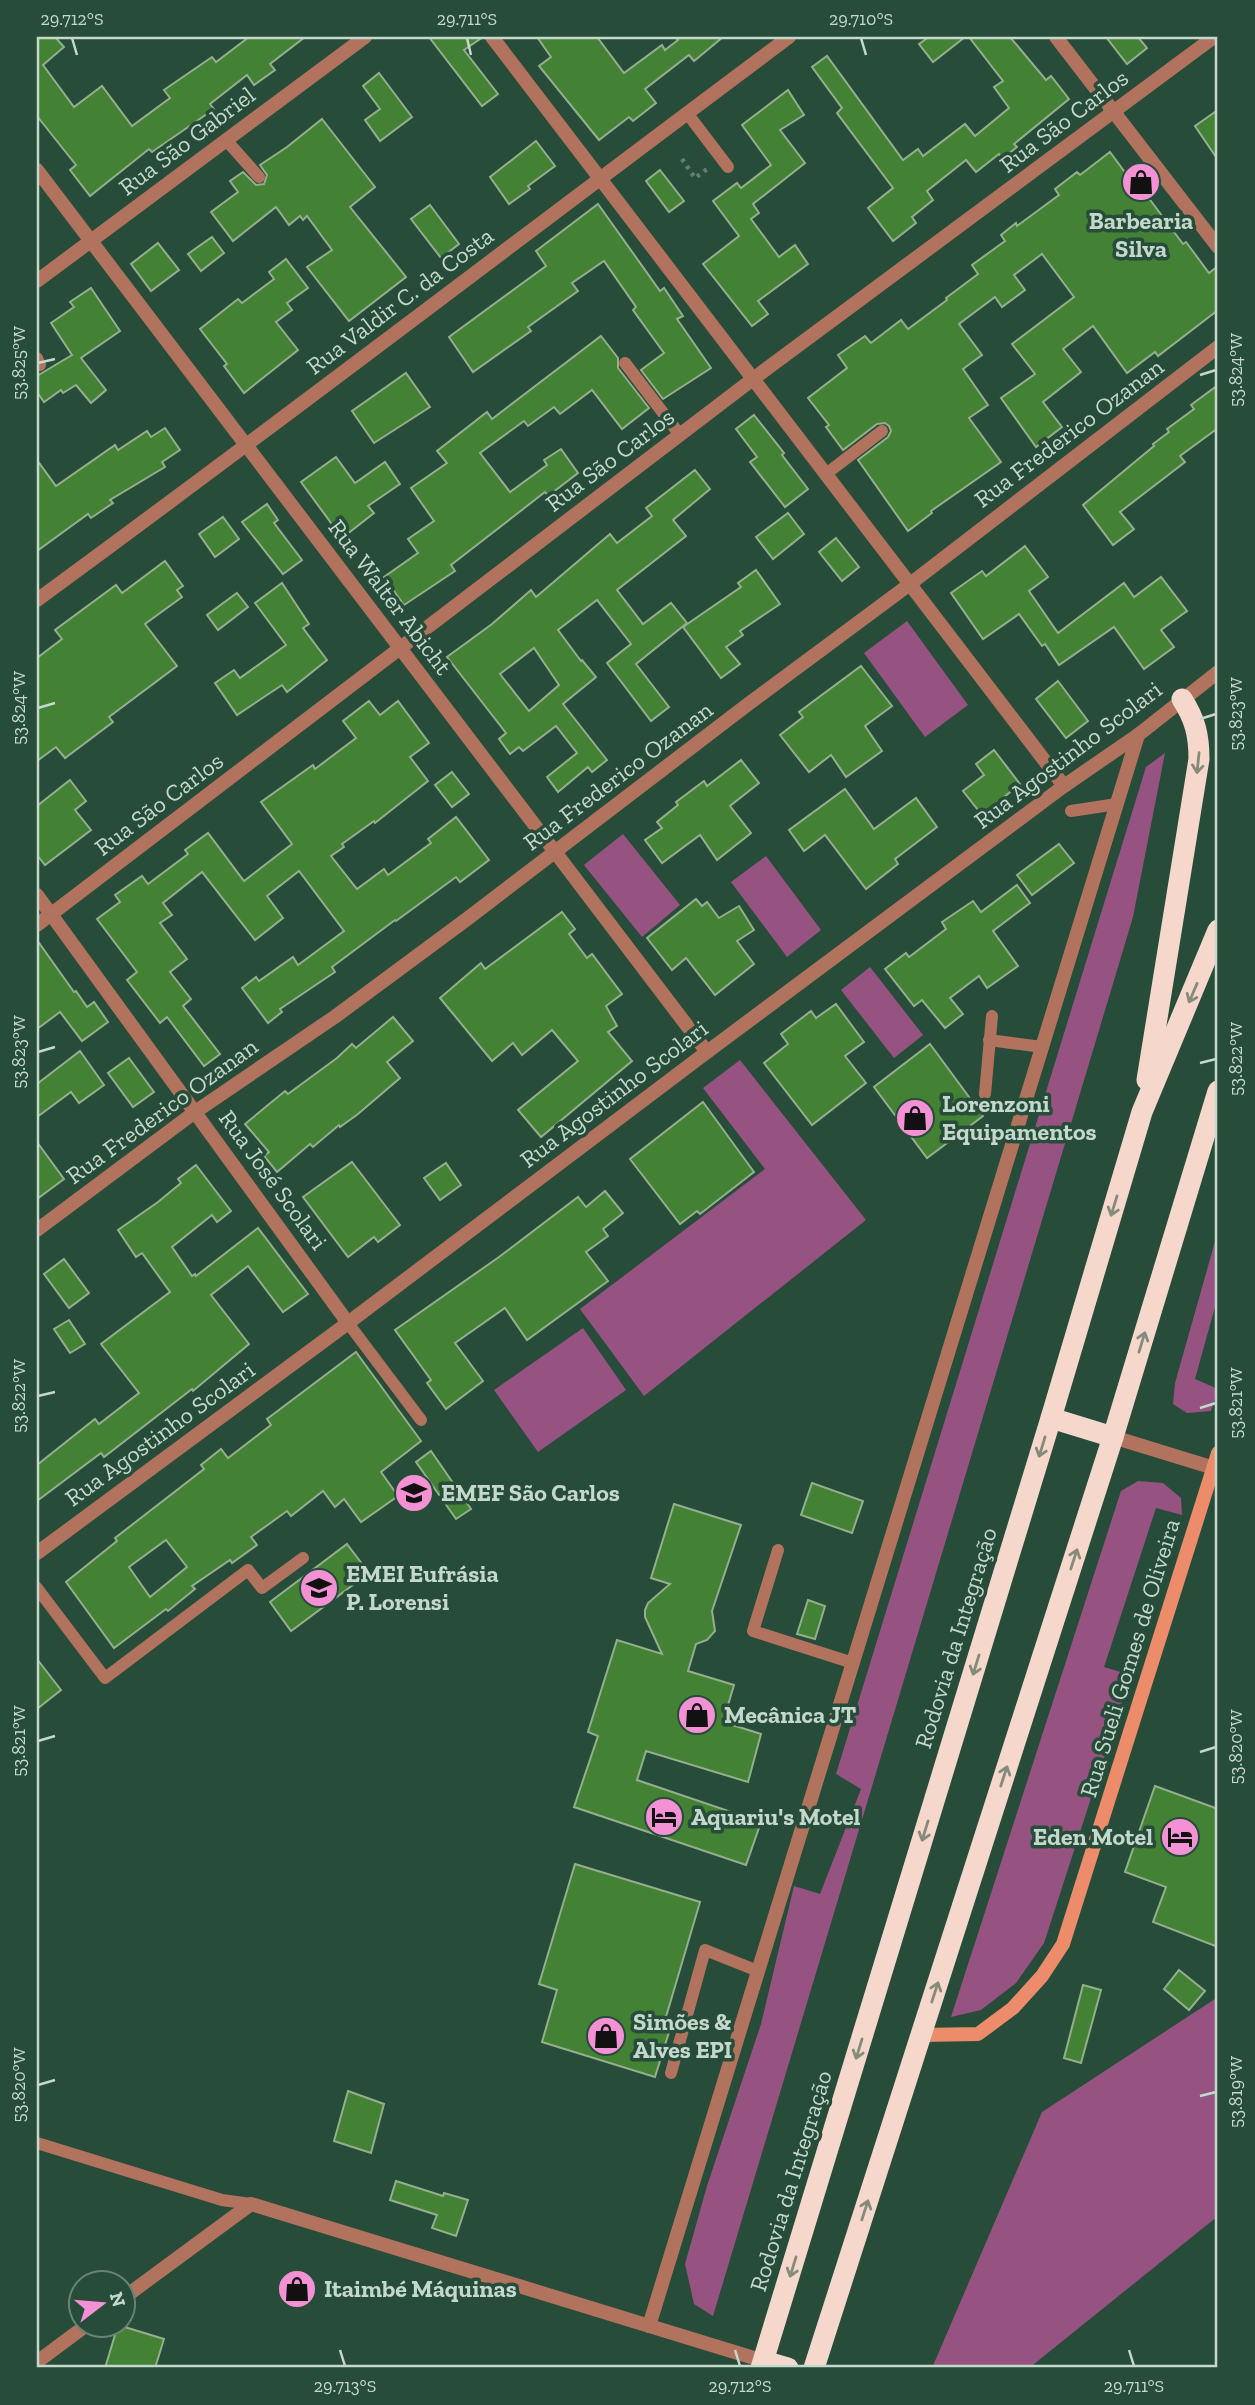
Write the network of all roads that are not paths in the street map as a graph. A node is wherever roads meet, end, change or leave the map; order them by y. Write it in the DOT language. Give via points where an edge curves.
graph roads {
  1 [pos="365,37"];
  2 [pos="492,37"];
  3 [pos="789,37"];
  4 [pos="1056,37"];
  5 [pos="1214,37"];
  6 [pos="1114,112"];
  7 [pos="687,113"];
  8 [pos="226,140"];
  9 [pos="724,163"];
  10 [pos="37,170"];
  11 [pos="259,177"];
  12 [pos="599,178"];
  13 [pos="90,241"];
  14 [pos="1218,247"];
  15 [pos="37,281"];
  16 [pos="1218,347"];
  17 [pos="625,363"];
  18 [pos="753,379"];
  19 [pos="882,431"];
  20 [pos="680,435"];
  21 [pos="247,446"];
  22 [pos="826,474"];
  23 [pos="910,584"];
  24 [pos="37,600"];
  25 [pos="400,649"];
  26 [pos="1218,672"];
  27 [pos="1182,699"];
  28 [pos="1138,735"];
  29 [pos="1064,786"];
  30 [pos="1117,804"];
  31 [pos="1071,811"];
  32 [pos="555,853"];
  33 [pos="37,894"];
  34 [pos="52,914"];
  35 [pos="37,925"];
  36 [pos="1218,930"];
  37 [pos="992,1016"];
  38 [pos="989,1040"];
  39 [pos="1042,1047"];
  40 [pos="707,1052"];
  41 [pos="1218,1091"];
  42 [pos="985,1094"];
  43 [pos="195,1112"];
  44 [pos="1142,1112"];
  45 [pos="37,1230"];
  46 [pos="348,1323"];
  47 [pos="1051,1418"];
  48 [pos="421,1420"];
  49 [pos="1113,1437"];
  50 [pos="1218,1453"];
  51 [pos="1214,1468"];
  52 [pos="778,1550"];
  53 [pos="37,1553"];
  54 [pos="303,1558"];
  55 [pos="37,1588"];
  56 [pos="853,1663"];
  57 [pos="758,1972"];
  58 [pos="922,2035"];
  59 [pos="671,2073"];
  60 [pos="37,2143"];
  61 [pos="251,2204"];
  62 [pos="136,2289"];
  63 [pos="649,2326"];
  64 [pos="70,2338"];
  65 [pos="37,2362"];
  66 [pos="763,2365"];
  67 [pos="788,2368"];
  68 [pos="814,2368"];
  1 -- 8 [label="street, Rua São Gabriel"];
  2 -- 12 [label="street"];
  3 -- 7 [label="street, Rua Valdir C. da Costa"];
  4 -- 6 [label="street"];
  5 -- 6 [label="street, Rua São Carlos"];
  6 -- 14 [label="street"];
  6 -- 18 [label="street, Rua São Carlos"];
  7 -- 9 [label="lane"];
  7 -- 12 [label="street, Rua Valdir C. da Costa"];
  8 -- 11 [label="lane"];
  8 -- 13 [label="street, Rua São Gabriel"];
  10 -- 13 [label="street, Rua Walter Abicht"];
  12 -- 18 [label="street"];
  12 -- 21 [label="street, Rua Valdir C. da Costa"];
  13 -- 15 [label="street, Rua São Gabriel"];
  13 -- 21 [label="street, Rua Walter Abicht"];
  16 -- 23 [label="street, Rua Frederico Ozanan"];
  17 -- 20 [label="lane"];
  18 -- 20 [label="street, Rua São Carlos"];
  18 -- 22 [label="street"];
  19 -- 22 [label="lane"];
  20 -- 25 [label="street, Rua São Carlos"];
  21 -- 24 [label="street, Rua Valdir C. da Costa"];
  21 -- 25 [label="street, Rua Walter Abicht"];
  22 -- 23 [label="street"];
  23 -- 29 [label="street"];
  23 -- 32 [label="street, Rua Frederico Ozanan"];
  25 -- 32 [label="street, Rua Walter Abicht"];
  25 -- 34 [label="street, Rua São Carlos"];
  26 -- 27 [label="street, Rua Agostinho Scolari"];
  27 -- 28 [label="street, Rua Agostinho Scolari"];
  27 -- 44 [label="highway, one-way" via="1199,736 1199,758"];
  28 -- 29 [label="street, Rua Agostinho Scolari"];
  28 -- 30 [label="street"];
  29 -- 40 [label="street, Rua Agostinho Scolari"];
  30 -- 31 [label="lane"];
  30 -- 39 [label="street"];
  32 -- 40 [label="street, Rua Walter Abicht"];
  32 -- 43 [label="street, Rua Frederico Ozanan" via="336,1016"];
  33 -- 34 [label="street, Rua José Scolari"];
  34 -- 35 [label="street, Rua São Carlos"];
  34 -- 43 [label="street, Rua José Scolari"];
  36 -- 44 [label="highway, Rodovia da Integração, one-way"];
  37 -- 38 [label="lane"];
  38 -- 39 [label="lane"];
  38 -- 42 [label="lane"];
  39 -- 56 [label="street"];
  40 -- 46 [label="street, Rua Agostinho Scolari"];
  49 -- 41 [label="highway, one-way"];
  43 -- 45 [label="street, Rua Frederico Ozanan"];
  43 -- 46 [label="street, Rua José Scolari"];
  44 -- 47 [label="highway, Rodovia da Integração, one-way"];
  46 -- 48 [label="lane"];
  46 -- 53 [label="street, Rua Agostinho Scolari"];
  47 -- 49 [label="highway"];
  47 -- 66 [label="highway, Rodovia da Integração, one-way"];
  49 -- 51 [label="street"];
  58 -- 49 [label="highway, one-way"];
  50 -- 51 [label="street, Rua Sueli Gomes de Oliveira"];
  51 -- 58 [label="street, Rua Sueli Gomes de Oliveira" via="1063,1944 1013,2008 978,2034"];
  52 -- 56 [label="lane" via="753,1631"];
  54 -- 55 [label="lane" via="262,1588 248,1570 105,1678"];
  56 -- 57 [label="street"];
  57 -- 59 [label="lane" via="705,1950"];
  57 -- 63 [label="street"];
  68 -- 58 [label="highway, one-way"];
  60 -- 61 [label="lane" via="222,2200"];
  61 -- 62 [label="street"];
  61 -- 63 [label="street"];
  63 -- 66 [label="street"];
  64 -- 65 [label="street"];
  66 -- 67 [label="highway"];
}
